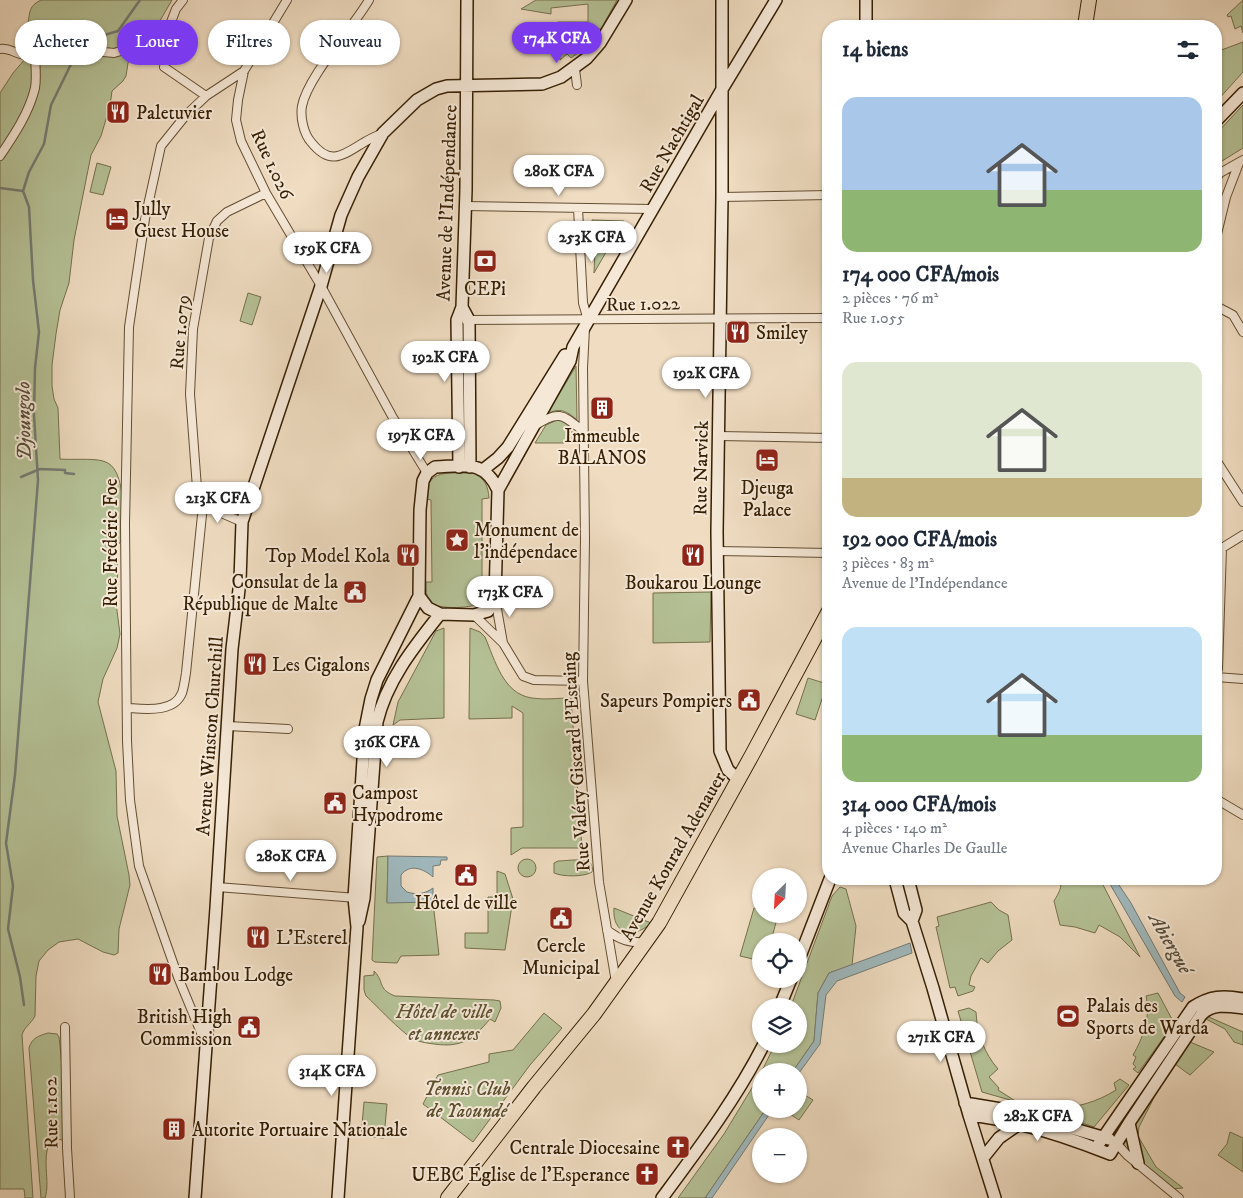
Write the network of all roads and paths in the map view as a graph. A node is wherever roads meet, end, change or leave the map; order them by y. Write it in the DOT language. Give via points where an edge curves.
graph roads {
  1 [pos="183,0"];
  2 [pos="287,0"];
  3 [pos="369,0"];
  4 [pos="467,0"];
  5 [pos="626,0"];
  6 [pos="722,0"];
  7 [pos="776,0"];
  8 [pos="866,0"];
  9 [pos="1089,0"];
  10 [pos="866,20"];
  11 [pos="1086,20"];
  12 [pos="0,49"];
  13 [pos="15,52"];
  14 [pos="107,52"];
  15 [pos="35,65"];
  16 [pos="164,67"];
  17 [pos="575,69"];
  18 [pos="244,71"];
  19 [pos="577,85"];
  20 [pos="467,86"];
  21 [pos="721,91"];
  22 [pos="1243,93"];
  23 [pos="206,96"];
  24 [pos="1222,115"];
  25 [pos="383,132"];
  26 [pos="0,156"];
  27 [pos="1241,161"];
  28 [pos="1222,172"];
  29 [pos="266,193"];
  30 [pos="822,195"];
  31 [pos="722,198"];
  32 [pos="466,206"];
  33 [pos="578,208"];
  34 [pos="652,209"];
  35 [pos="1222,213"];
  36 [pos="321,286"];
  37 [pos="462,307"];
  38 [pos="1222,309"];
  39 [pos="822,318"];
  40 [pos="720,319"];
  41 [pos="457,320"];
  42 [pos="469,320"];
  43 [pos="587,323"];
  44 [pos="1243,332"];
  45 [pos="573,346"];
  46 [pos="533,427"];
  47 [pos="583,431"];
  48 [pos="718,436"];
  49 [pos="822,438"];
  50 [pos="464,467"];
  51 [pos="1222,469"];
  52 [pos="484,470"];
  53 [pos="427,473"];
  54 [pos="498,490"];
  55 [pos="1243,502"];
  56 [pos="203,505"];
  57 [pos="242,522"];
  58 [pos="1243,535"];
  59 [pos="1222,546"];
  60 [pos="717,551"];
  61 [pos="822,554"];
  62 [pos="419,596"];
  63 [pos="495,598"];
  64 [pos="440,614"];
  65 [pos="474,615"];
  66 [pos="822,624"];
  67 [pos="503,643"];
  68 [pos="1222,674"];
  69 [pos="1243,679"];
  70 [pos="583,681"];
  71 [pos="128,708"];
  72 [pos="228,726"];
  73 [pos="288,729"];
  74 [pos="739,780"];
  75 [pos="1222,802"];
  76 [pos="1243,815"];
  77 [pos="828,885"];
  78 [pos="897,885"];
  79 [pos="910,885"];
  80 [pos="217,887"];
  81 [pos="359,898"];
  82 [pos="912,921"];
  83 [pos="607,930"];
  84 [pos="807,938"];
  85 [pos="646,942"];
  86 [pos="616,984"];
  87 [pos="1243,999"];
  88 [pos="1243,1008"];
  89 [pos="65,1027"];
  90 [pos="206,1043"];
  91 [pos="759,1053"];
  92 [pos="966,1103"];
  93 [pos="969,1115"];
  94 [pos="1119,1115"];
  95 [pos="1129,1123"];
  96 [pos="1019,1124"];
  97 [pos="1089,1132"];
  98 [pos="1104,1137"];
  99 [pos="1117,1144"];
  100 [pos="1096,1148"];
  101 [pos="1110,1154"];
  102 [pos="1128,1156"];
  103 [pos="983,1158"];
  104 [pos="1138,1163"];
  105 [pos="70,1198"];
  106 [pos="195,1198"];
  107 [pos="338,1198"];
  108 [pos="448,1198"];
  109 [pos="662,1198"];
  110 [pos="995,1198"];
  111 [pos="1179,1198"];
  1 -- 14 [label="street" via="161,42 149,47"];
  2 -- 18 [label="street"];
  3 -- 25 [label="street" via="311,85 302,106 303,121 308,138 329,157 342,157"];
  4 -- 20 [label="main road, Avenue de l'Indépendance"];
  5 -- 17 [label="main road, Avenue Winston Churchill" via="600,43"];
  6 -- 21 [label="main road, Rue Narvick"];
  7 -- 21 [label="main road, Rue Nachtigal"];
  8 -- 10 [label="main road"];
  9 -- 11 [label="highway"];
  12 -- 13 [label="street"];
  15 -- 26 [label="street" via="35,88 28,110"];
  16 -- 23 [label="street"];
  17 -- 19 [label="street"];
  17 -- 20 [label="main road, Avenue Winston Churchill" via="542,84"];
  18 -- 23 [label="street, Rue Frédéric Foe"];
  18 -- 29 [label="street, Rue 1.026" via="236,120 241,141"];
  20 -- 25 [label="main road, Avenue Winston Churchill" via="436,89 417,100"];
  20 -- 32 [label="main road, Avenue de l'Indépendance"];
  21 -- 31 [label="main road, Rue Narvick"];
  21 -- 34 [label="main road, Rue Nachtigal"];
  22 -- 24 [label="main road"];
  23 -- 71 [label="street, Rue Frédéric Foe" via="161,146 145,219 129,327 125,524"];
  25 -- 36 [label="main road, Avenue Winston Churchill" via="341,215"];
  27 -- 28 [label="street"];
  27 -- 35 [label="street"];
  29 -- 36 [label="street, Rue 1.026"];
  29 -- 56 [label="street, Rue 1.079" via="227,212 217,221 209,238 193,329 190,394 197,488"];
  30 -- 31 [label="street"];
  31 -- 40 [label="main road, Rue Narvick"];
  32 -- 33 [label="street"];
  32 -- 37 [label="main road, Avenue de l'Indépendance"];
  33 -- 34 [label="street"];
  33 -- 43 [label="street, Rue Valéry Giscard d'Estaing"];
  34 -- 43 [label="main road, Rue Nachtigal"];
  36 -- 53 [label="street, Rue 1.026"];
  36 -- 57 [label="main road, Avenue Winston Churchill"];
  37 -- 41 [label="main road, Avenue de l'Indépendance"];
  37 -- 42 [label="main road, Avenue de l'Indépendance"];
  38 -- 44 [label="street" via="1233,315"];
  39 -- 40 [label="street, Rue 1.022"];
  40 -- 43 [label="street, Rue 1.022"];
  40 -- 48 [label="main road, Rue Narvick"];
  41 -- 42 [label="street, Rue 1.022"];
  41 -- 50 [label="main road, Avenue de l'Indépendance"];
  42 -- 43 [label="street, Rue 1.022"];
  42 -- 50 [label="main road, Avenue de l'Indépendance"];
  43 -- 45 [label="main road, Rue Nachtigal"];
  43 -- 47 [label="street, Rue Valéry Giscard d'Estaing"];
  45 -- 46 [label="main road, Rue Nachtigal" via="570,361"];
  45 -- 52 [label="main road" via="508,447"];
  46 -- 47 [label="street" via="550,417 562,416 570,418"];
  46 -- 54 [label="main road, Rue Nachtigal"];
  47 -- 70 [label="street, Rue Valéry Giscard d'Estaing"];
  48 -- 49 [label="street"];
  48 -- 60 [label="main road, Rue Narvick"];
  50 -- 52 [label="main road"];
  50 -- 53 [label="main road" via="435,468"];
  51 -- 55 [label="street"];
  52 -- 54 [label="main road" via="493,478"];
  53 -- 62 [label="main road" via="420,510"];
  54 -- 63 [label="main road"];
  56 -- 57 [label="street"];
  56 -- 71 [label="street, Rue 1.079" via="182,692 177,701 162,708"];
  57 -- 72 [label="main road, Avenue Winston Churchill"];
  58 -- 59 [label="street"];
  60 -- 61 [label="street"];
  60 -- 74 [label="main road, Rue Narvick" via="720,751 728,770"];
  62 -- 64 [label="main road" via="428,608"];
  62 -- 81 [label="main road" via="370,699 365,729"];
  63 -- 65 [label="main road" via="488,611"];
  63 -- 67 [label="street"];
  64 -- 65 [label="main road"];
  64 -- 81 [label="main road" via="402,664 381,706"];
  65 -- 67 [label="street"];
  66 -- 74 [label="highway, Avenue Konrad Adenauer"];
  67 -- 70 [label="street" via="528,679"];
  68 -- 69 [label="street"];
  70 -- 83 [label="street, Rue Valéry Giscard d'Estaing" via="599,882"];
  71 -- 90 [label="street, Rue Frédéric Foe" via="130,800 139,866 178,977"];
  72 -- 73 [label="street"];
  72 -- 80 [label="main road, Avenue Winston Churchill"];
  74 -- 85 [label="highway, Avenue Konrad Adenauer" via="660,923"];
  75 -- 76 [label="street"];
  77 -- 84 [label="main road"];
  78 -- 82 [label="main road" via="904,913"];
  79 -- 82 [label="main road" via="916,910"];
  80 -- 81 [label="street"];
  80 -- 90 [label="main road, Avenue Winston Churchill"];
  81 -- 107 [label="main road"];
  82 -- 92 [label="main road"];
  83 -- 85 [label="street" via="619,939"];
  83 -- 86 [label="street, Rue Valéry Giscard d'Estaing"];
  85 -- 86 [label="highway, Avenue Konrad Adenauer"];
  86 -- 108 [label="highway, Avenue Konrad Adenauer"];
  87 -- 94 [label="main road" via="1218,996 1193,1007"];
  88 -- 95 [label="main road" via="1219,1006 1202,1014"];
  89 -- 105 [label="street, Rue 1.102"];
  90 -- 106 [label="main road, Avenue Winston Churchill"];
  91 -- 109 [label="main road" via="723,1114"];
  92 -- 93 [label="main road"];
  92 -- 97 [label="main road" via="1013,1111"];
  93 -- 96 [label="main road"];
  93 -- 103 [label="main road"];
  94 -- 97 [label="main road" via="1102,1128"];
  94 -- 98 [label="main road"];
  95 -- 99 [label="main road"];
  95 -- 104 [label="main road"];
  96 -- 100 [label="main road"];
  96 -- 103 [label="main road" via="999,1138"];
  97 -- 98 [label="main road"];
  98 -- 99 [label="main road"];
  98 -- 100 [label="main road"];
  99 -- 101 [label="main road"];
  99 -- 102 [label="street"];
  100 -- 101 [label="main road"];
  101 -- 102 [label="street"];
  102 -- 104 [label="street"];
  103 -- 110 [label="main road"];
  104 -- 111 [label="street"];
}
